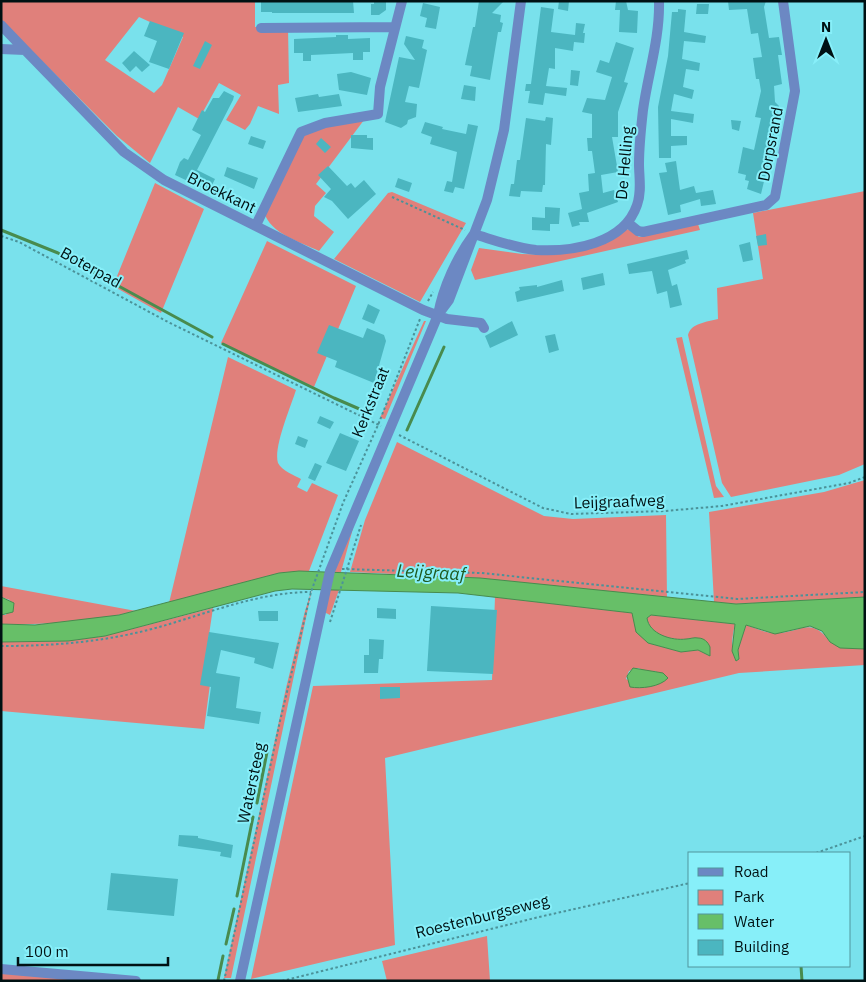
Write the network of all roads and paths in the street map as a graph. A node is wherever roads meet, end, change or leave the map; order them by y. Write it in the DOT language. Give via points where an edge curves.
graph roads {
  1 [pos="402,1"];
  2 [pos="521,1"];
  3 [pos="659,1"];
  4 [pos="783,1"];
  5 [pos="1,25"];
  6 [pos="395,26"];
  7 [pos="261,28"];
  8 [pos="1,49"];
  9 [pos="25,50"];
  10 [pos="392,197"];
  11 [pos="628,223"];
  12 [pos="256,225"];
  13 [pos="474,234"];
  14 [pos="1,236"];
  15 [pos="436,286"];
  16 [pos="423,310"];
  17 [pos="438,315"];
  18 [pos="484,328"];
  19 [pos="378,425"];
  20 [pos="390,431"];
  21 [pos="865,477"];
  22 [pos="318,568"];
  23 [pos="331,569"];
  24 [pos="347,570"];
  25 [pos="311,592"];
  26 [pos="865,592"];
  27 [pos="340,593"];
  28 [pos="324,594"];
  29 [pos="1,646"];
  30 [pos="865,836"];
  31 [pos="819,852"];
  32 [pos="688,883"];
  33 [pos="1,969"];
  34 [pos="136,981"];
  35 [pos="224,981"];
  36 [pos="240,981"];
  37 [pos="282,981"];
  1 -- 6 [label="street"];
  2 -- 13 [label="street, Kerkstraat" via="504,130 487,200"];
  3 -- 11 [label="street, De Helling" via="655,46 643,110 640,187 637,205"];
  4 -- 11 [label="street, Dorpsrand" via="795,91 775,198 766,205 643,232"];
  5 -- 9 [label="street, Broekkant"];
  6 -- 7 [label="street"];
  6 -- 12 [label="street" via="380,87 378,114 325,123 301,132"];
  8 -- 9 [label="street"];
  9 -- 12 [label="street, Broekkant" via="124,152 164,180"];
  10 -- 13 [label="path"];
  11 -- 13 [label="street, De Helling" via="596,243 559,250 508,245"];
  12 -- 16 [label="street, Broekkant"];
  13 -- 17 [label="street, Kerkstraat" via="447,284"];
  14 -- 19 [label="path, Boterpad" via="19,242 168,322"];
  15 -- 16 [label="path, Kerkstraat"];
  16 -- 17 [label="street, Broekkant"];
  16 -- 19 [label="path, Kerkstraat"];
  17 -- 18 [label="street" via="452,320 481,322"];
  17 -- 20 [label="street, Kerkstraat"];
  19 -- 20 [label="path, Leijgraafweg"];
  19 -- 22 [label="path, Kerkstraat"];
  20 -- 21 [label="path, Leijgraafweg" via="543,508 571,514 722,506 849,483"];
  20 -- 23 [label="street, Kerkstraat"];
  22 -- 23 [label="path"];
  22 -- 25 [label="path, Kerkstraat"];
  23 -- 24 [label="path"];
  23 -- 28 [label="street, Kerkstraat"];
  24 -- 26 [label="path" via="481,573 737,599"];
  24 -- 27 [label="path"];
  25 -- 29 [label="path" via="275,594 106,640"];
  25 -- 35 [label="path, Watersteeg"];
  28 -- 36 [label="street, Watersteeg"];
  30 -- 31 [label="path"];
  32 -- 37 [label="path, Roestenburgseweg"];
  33 -- 34 [label="street"];
}
